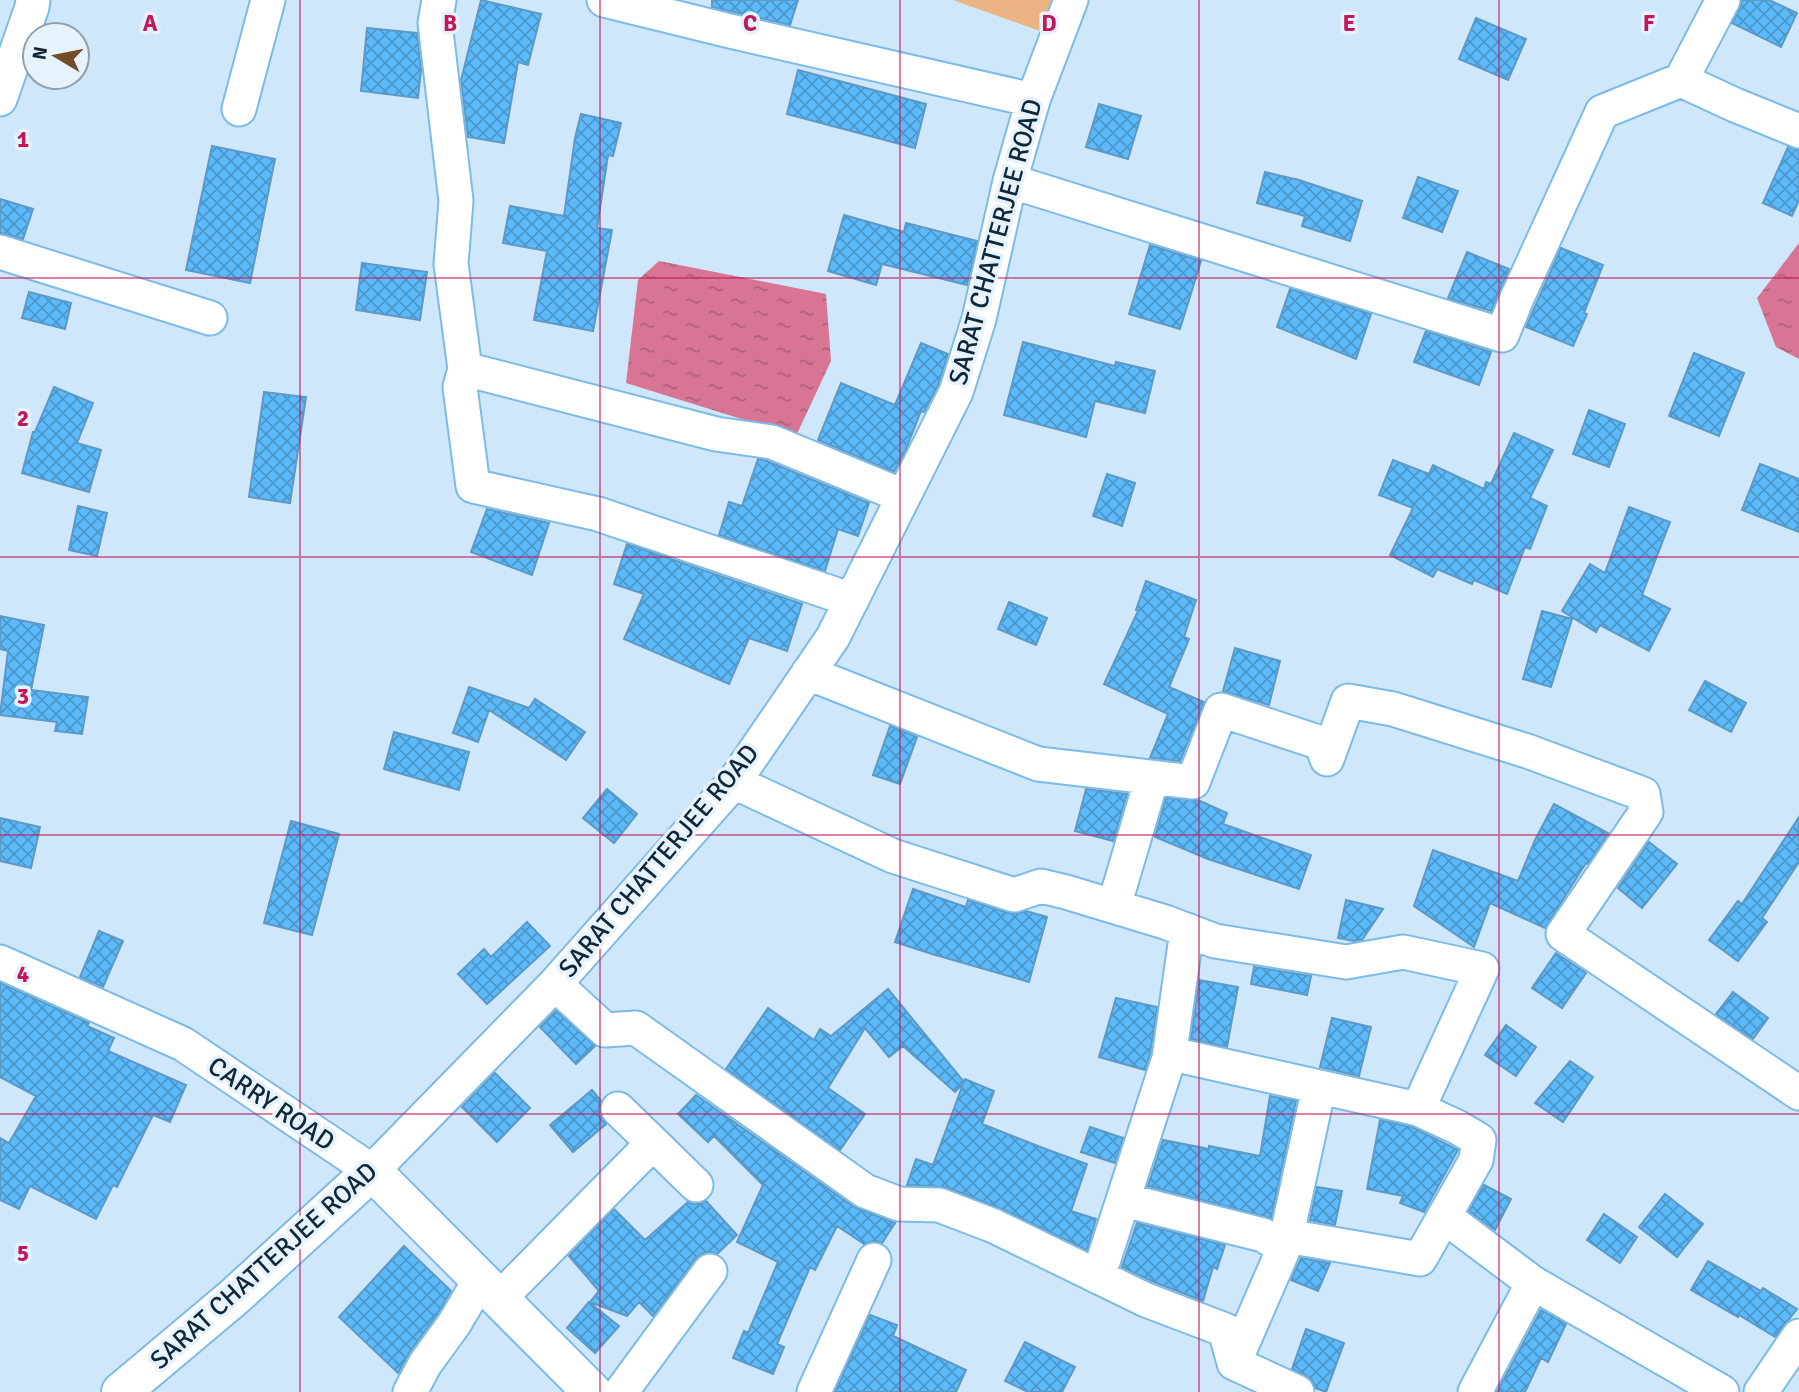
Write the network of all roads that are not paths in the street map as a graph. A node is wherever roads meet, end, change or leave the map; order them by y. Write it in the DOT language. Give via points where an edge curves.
graph roads {
  1 [pos="33,0"];
  2 [pos="268,0"];
  3 [pos="439,0"];
  4 [pos="604,0"];
  5 [pos="1071,0"];
  6 [pos="1723,0"];
  7 [pos="1681,80"];
  8 [pos="0,99"];
  9 [pos="1033,100"];
  10 [pos="239,108"];
  11 [pos="1799,131"];
  12 [pos="1010,181"];
  13 [pos="0,252"];
  14 [pos="210,318"];
  15 [pos="465,369"];
  16 [pos="902,496"];
  17 [pos="852,600"];
  18 [pos="808,673"];
  19 [pos="1152,778"];
  20 [pos="734,782"];
  21 [pos="1114,906"];
  22 [pos="1187,930"];
  23 [pos="0,962"];
  24 [pos="555,985"];
  25 [pos="1169,1058"];
  26 [pos="1319,1087"];
  27 [pos="1799,1093"];
  28 [pos="618,1109"];
  29 [pos="1418,1109"];
  30 [pos="653,1143"];
  31 [pos="372,1171"];
  32 [pos="696,1185"];
  33 [pos="1124,1200"];
  34 [pos="1445,1217"];
  35 [pos="1285,1242"];
  36 [pos="874,1259"];
  37 [pos="710,1271"];
  38 [pos="1098,1277"];
  39 [pos="1533,1283"];
  40 [pos="489,1289"];
  41 [pos="1799,1336"];
  42 [pos="1234,1363"];
  43 [pos="121,1392"];
  44 [pos="410,1392"];
  45 [pos="592,1392"];
  46 [pos="621,1392"];
  47 [pos="814,1392"];
  48 [pos="1297,1392"];
  49 [pos="1475,1392"];
  50 [pos="1722,1392"];
  51 [pos="1761,1392"];
  1 -- 8 [label="street"];
  2 -- 10 [label="street"];
  3 -- 15 [label="street" via="435,23 456,201 451,264"];
  4 -- 9 [label="street"];
  5 -- 9 [label="street, SARAT CHATTERJEE ROAD"];
  6 -- 7 [label="street"];
  7 -- 11 [label="street"];
  7 -- 12 [label="street" via="1602,112 1503,335"];
  9 -- 12 [label="street, SARAT CHATTERJEE ROAD"];
  12 -- 16 [label="street, SARAT CHATTERJEE ROAD" via="979,319 956,392"];
  13 -- 14 [label="street"];
  15 -- 16 [label="street" via="716,434 772,442"];
  15 -- 17 [label="street" via="460,387 473,486 598,514"];
  16 -- 17 [label="street, SARAT CHATTERJEE ROAD"];
  17 -- 18 [label="street, SARAT CHATTERJEE ROAD"];
  18 -- 19 [label="street" via="1038,764"];
  18 -- 20 [label="street, SARAT CHATTERJEE ROAD"];
  19 -- 21 [label="street"];
  19 -- 27 [label="street" via="1193,782 1221,710 1321,743 1327,760 1348,701 1393,709 1527,751 1643,794 1646,812 1563,934"];
  20 -- 21 [label="street" via="893,856 941,872 1014,895 1041,886"];
  20 -- 24 [label="street, SARAT CHATTERJEE ROAD"];
  21 -- 22 [label="street"];
  22 -- 25 [label="street"];
  22 -- 29 [label="street" via="1214,941 1346,962 1403,952 1482,969"];
  23 -- 31 [label="street, CARRY ROAD" via="183,1044"];
  24 -- 31 [label="street, SARAT CHATTERJEE ROAD"];
  24 -- 38 [label="street" via="605,1030 636,1028 865,1191 899,1204 939,1205"];
  25 -- 26 [label="street" via="1181,1056"];
  25 -- 33 [label="street"];
  26 -- 29 [label="street"];
  26 -- 35 [label="street"];
  28 -- 30 [label="street"];
  29 -- 34 [label="street" via="1479,1140 1476,1160"];
  30 -- 32 [label="street"];
  30 -- 40 [label="street"];
  31 -- 40 [label="main road, CARRY ROAD"];
  31 -- 43 [label="main road, SARAT CHATTERJEE ROAD"];
  33 -- 35 [label="street"];
  33 -- 38 [label="street"];
  34 -- 35 [label="street" via="1420,1259"];
  34 -- 39 [label="street"];
  35 -- 42 [label="street"];
  36 -- 47 [label="street"];
  37 -- 46 [label="street"];
  38 -- 42 [label="street" via="1225,1329"];
  39 -- 49 [label="street"];
  39 -- 50 [label="street"];
  40 -- 44 [label="street" via="454,1324"];
  40 -- 45 [label="main road, CARRY ROAD"];
  41 -- 51 [label="street"];
  42 -- 48 [label="street"];
}
